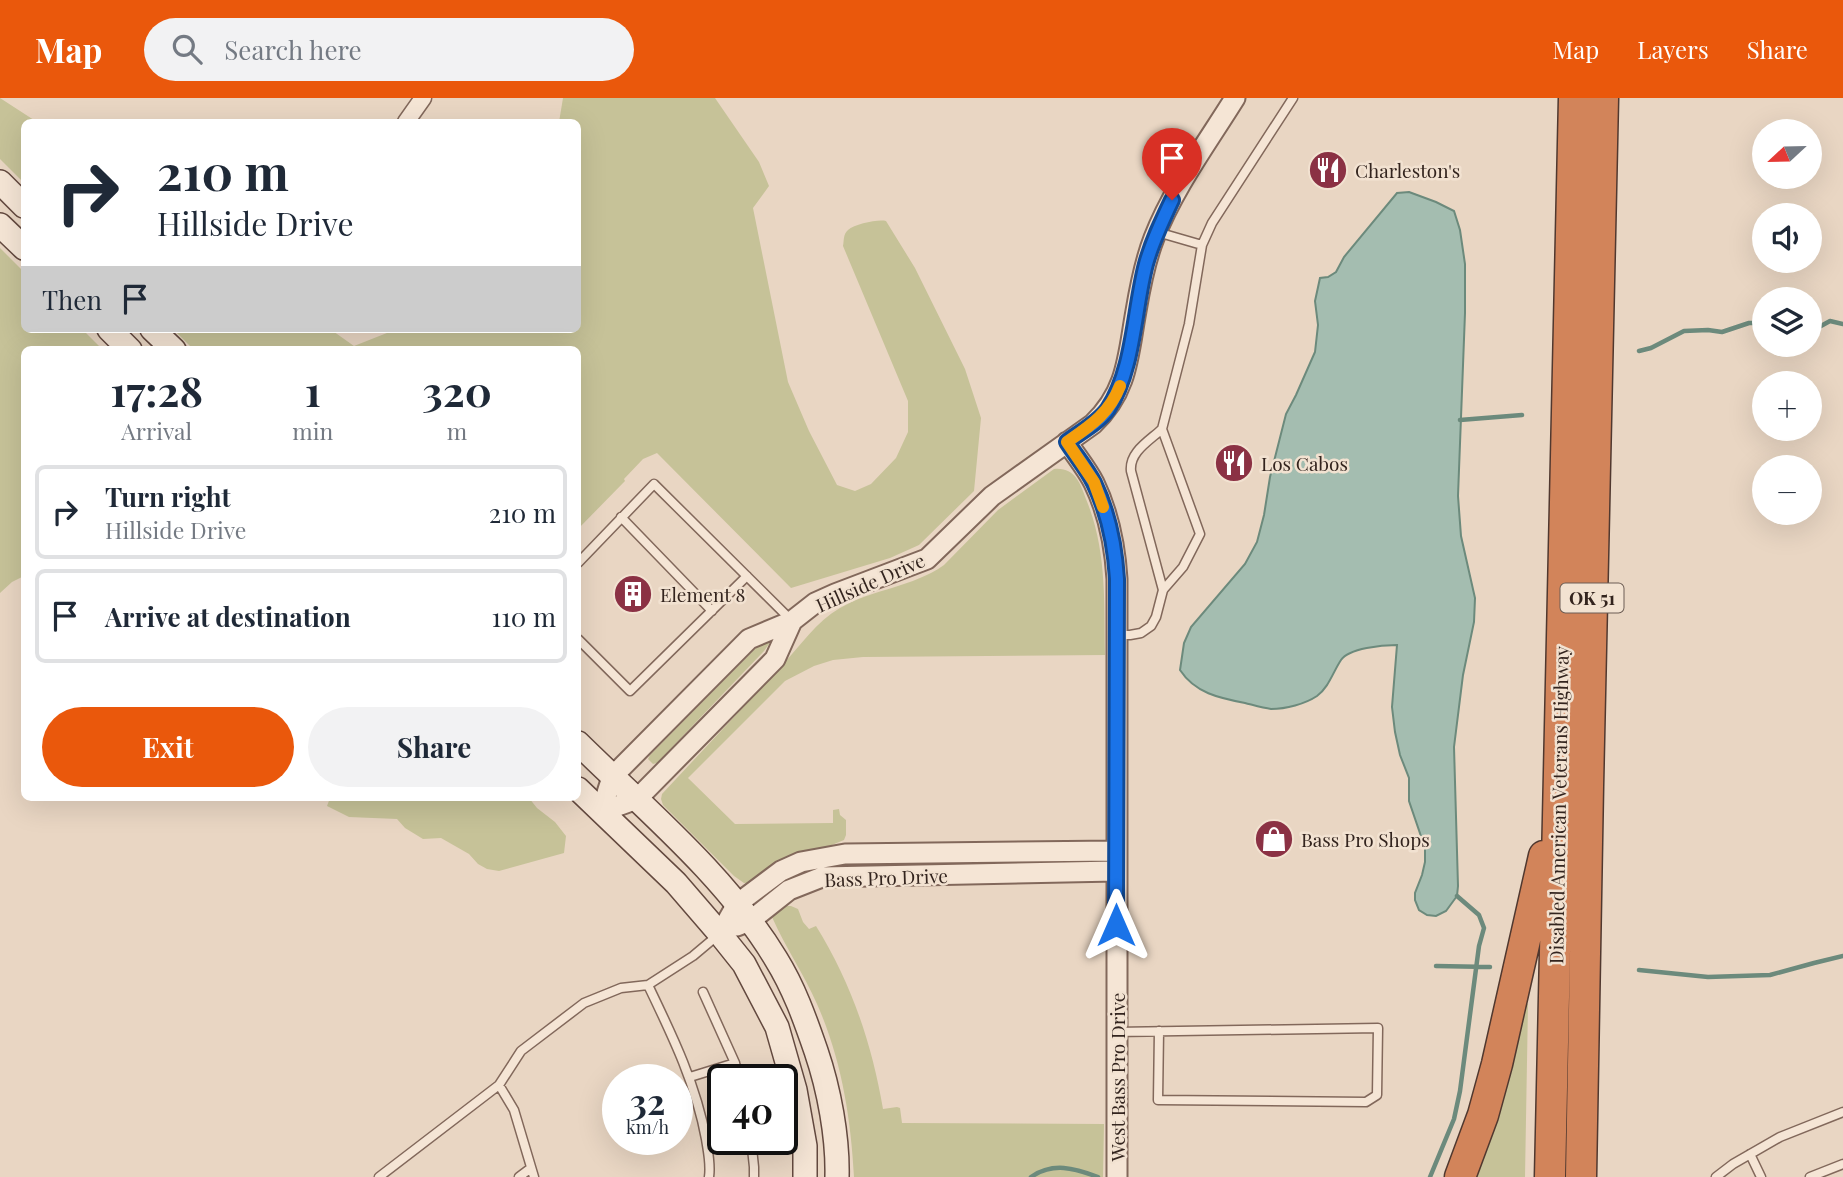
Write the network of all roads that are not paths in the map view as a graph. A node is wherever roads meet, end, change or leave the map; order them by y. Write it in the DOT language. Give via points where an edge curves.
graph roads {
  1 [pos="423,98"];
  2 [pos="1235,98"];
  3 [pos="1293,98"];
  4 [pos="1574,98"];
  5 [pos="1603,98"];
  6 [pos="408,119"];
  7 [pos="0,182"];
  8 [pos="21,203"];
  9 [pos="0,225"];
  10 [pos="1157,232"];
  11 [pos="21,245"];
  12 [pos="1202,245"];
  13 [pos="113,333"];
  14 [pos="156,333"];
  15 [pos="126,346"];
  16 [pos="170,346"];
  17 [pos="1162,429"];
  18 [pos="1067,442"];
  19 [pos="621,517"];
  20 [pos="581,560"];
  21 [pos="747,576"];
  22 [pos="1163,590"];
  23 [pos="712,611"];
  24 [pos="792,621"];
  25 [pos="1117,635"];
  26 [pos="581,642"];
  27 [pos="581,746"];
  28 [pos="612,777"];
  29 [pos="1559,791"];
  30 [pos="581,792"];
  31 [pos="637,799"];
  32 [pos="601,812"];
  33 [pos="1116,851"];
  34 [pos="1116,871"];
  35 [pos="744,912"];
  36 [pos="720,934"];
  37 [pos="648,985"];
  38 [pos="703,992"];
  39 [pos="1159,1031"];
  40 [pos="1116,1032"];
  41 [pos="735,1063"];
  42 [pos="684,1064"];
  43 [pos="693,1076"];
  44 [pos="499,1085"];
  45 [pos="693,1087"];
  46 [pos="1843,1112"];
  47 [pos="1750,1154"];
  48 [pos="753,1155"];
  49 [pos="1843,1164"];
  50 [pos="532,1173"];
  51 [pos="379,1177"];
  52 [pos="520,1177"];
  53 [pos="709,1177"];
  54 [pos="754,1177"];
  55 [pos="805,1177"];
  56 [pos="837,1177"];
  57 [pos="1117,1177"];
  58 [pos="1460,1177"];
  59 [pos="1549,1177"];
  60 [pos="1581,1177"];
  61 [pos="1716,1177"];
  62 [pos="1761,1177"];
  63 [pos="1810,1177"];
  1 -- 6 [label="street"];
  2 -- 10 [label="street, Hillside Drive"];
  3 -- 12 [label="lane"];
  4 -- 29 [label="highway, Disabled American Veterans Highway / OK 51"];
  5 -- 60 [label="highway, Disabled American Veterans Highway / OK 51"];
  7 -- 8 [label="main road"];
  9 -- 11 [label="main road"];
  10 -- 12 [label="lane"];
  10 -- 18 [label="street, Hillside Drive" via="1117,394 1107,411"];
  12 -- 17 [label="lane" via="1189,324"];
  13 -- 15 [label="main road"];
  14 -- 16 [label="main road"];
  17 -- 22 [label="lane" via="1130,463"];
  17 -- 22 [label="lane" via="1200,534 1183,568"];
  18 -- 24 [label="street, Hillside Drive" via="992,496 927,559 815,603"];
  18 -- 25 [label="street, West Bass Pro Drive" via="1094,482 1114,542"];
  19 -- 20 [label="lane"];
  19 -- 21 [label="lane" via="654,484"];
  19 -- 23 [label="lane"];
  21 -- 23 [label="lane"];
  21 -- 24 [label="lane"];
  22 -- 25 [label="lane" via="1151,626 1141,633"];
  23 -- 26 [label="lane" via="630,691"];
  24 -- 28 [label="street" via="749,639"];
  24 -- 31 [label="street, Hillside Drive" via="775,659"];
  25 -- 33 [label="street, West Bass Pro Drive"];
  27 -- 28 [label="main road"];
  28 -- 31 [label="main road"];
  28 -- 32 [label="street"];
  29 -- 58 [label="highway" via="1497,1064"];
  29 -- 59 [label="highway, Disabled American Veterans Highway / OK 51"];
  30 -- 32 [label="main road"];
  31 -- 32 [label="street, Hillside Drive"];
  31 -- 35 [label="main road"];
  32 -- 36 [label="main road" via="676,883"];
  33 -- 34 [label="street, West Bass Pro Drive"];
  33 -- 35 [label="street, Bass Pro Drive" via="845,854 800,862 781,872"];
  34 -- 35 [label="street, Bass Pro Drive" via="822,877"];
  34 -- 40 [label="street, West Bass Pro Drive"];
  35 -- 36 [label="street, Bass Pro Drive"];
  35 -- 56 [label="main road" via="801,1006 826,1081"];
  36 -- 37 [label="lane"];
  36 -- 55 [label="main road" via="744,964 777,1027 795,1090 805,1146"];
  37 -- 42 [label="lane"];
  37 -- 44 [label="lane" via="621,988 584,1003 520,1051"];
  38 -- 41 [label="lane"];
  39 -- 39 [label="lane" via="1378,1028 1377,1096 1366,1102 1158,1100"];
  39 -- 40 [label="lane"];
  40 -- 57 [label="street, West Bass Pro Drive"];
  41 -- 43 [label="lane"];
  44 -- 50 [label="lane" via="514,1110"];
  44 -- 51 [label="lane"];
  45 -- 53 [label="lane"];
  46 -- 47 [label="lane"];
  47 -- 61 [label="lane"];
  47 -- 62 [label="lane"];
  48 -- 54 [label="lane"];
  49 -- 63 [label="lane"];
  50 -- 52 [label="lane"];
}
